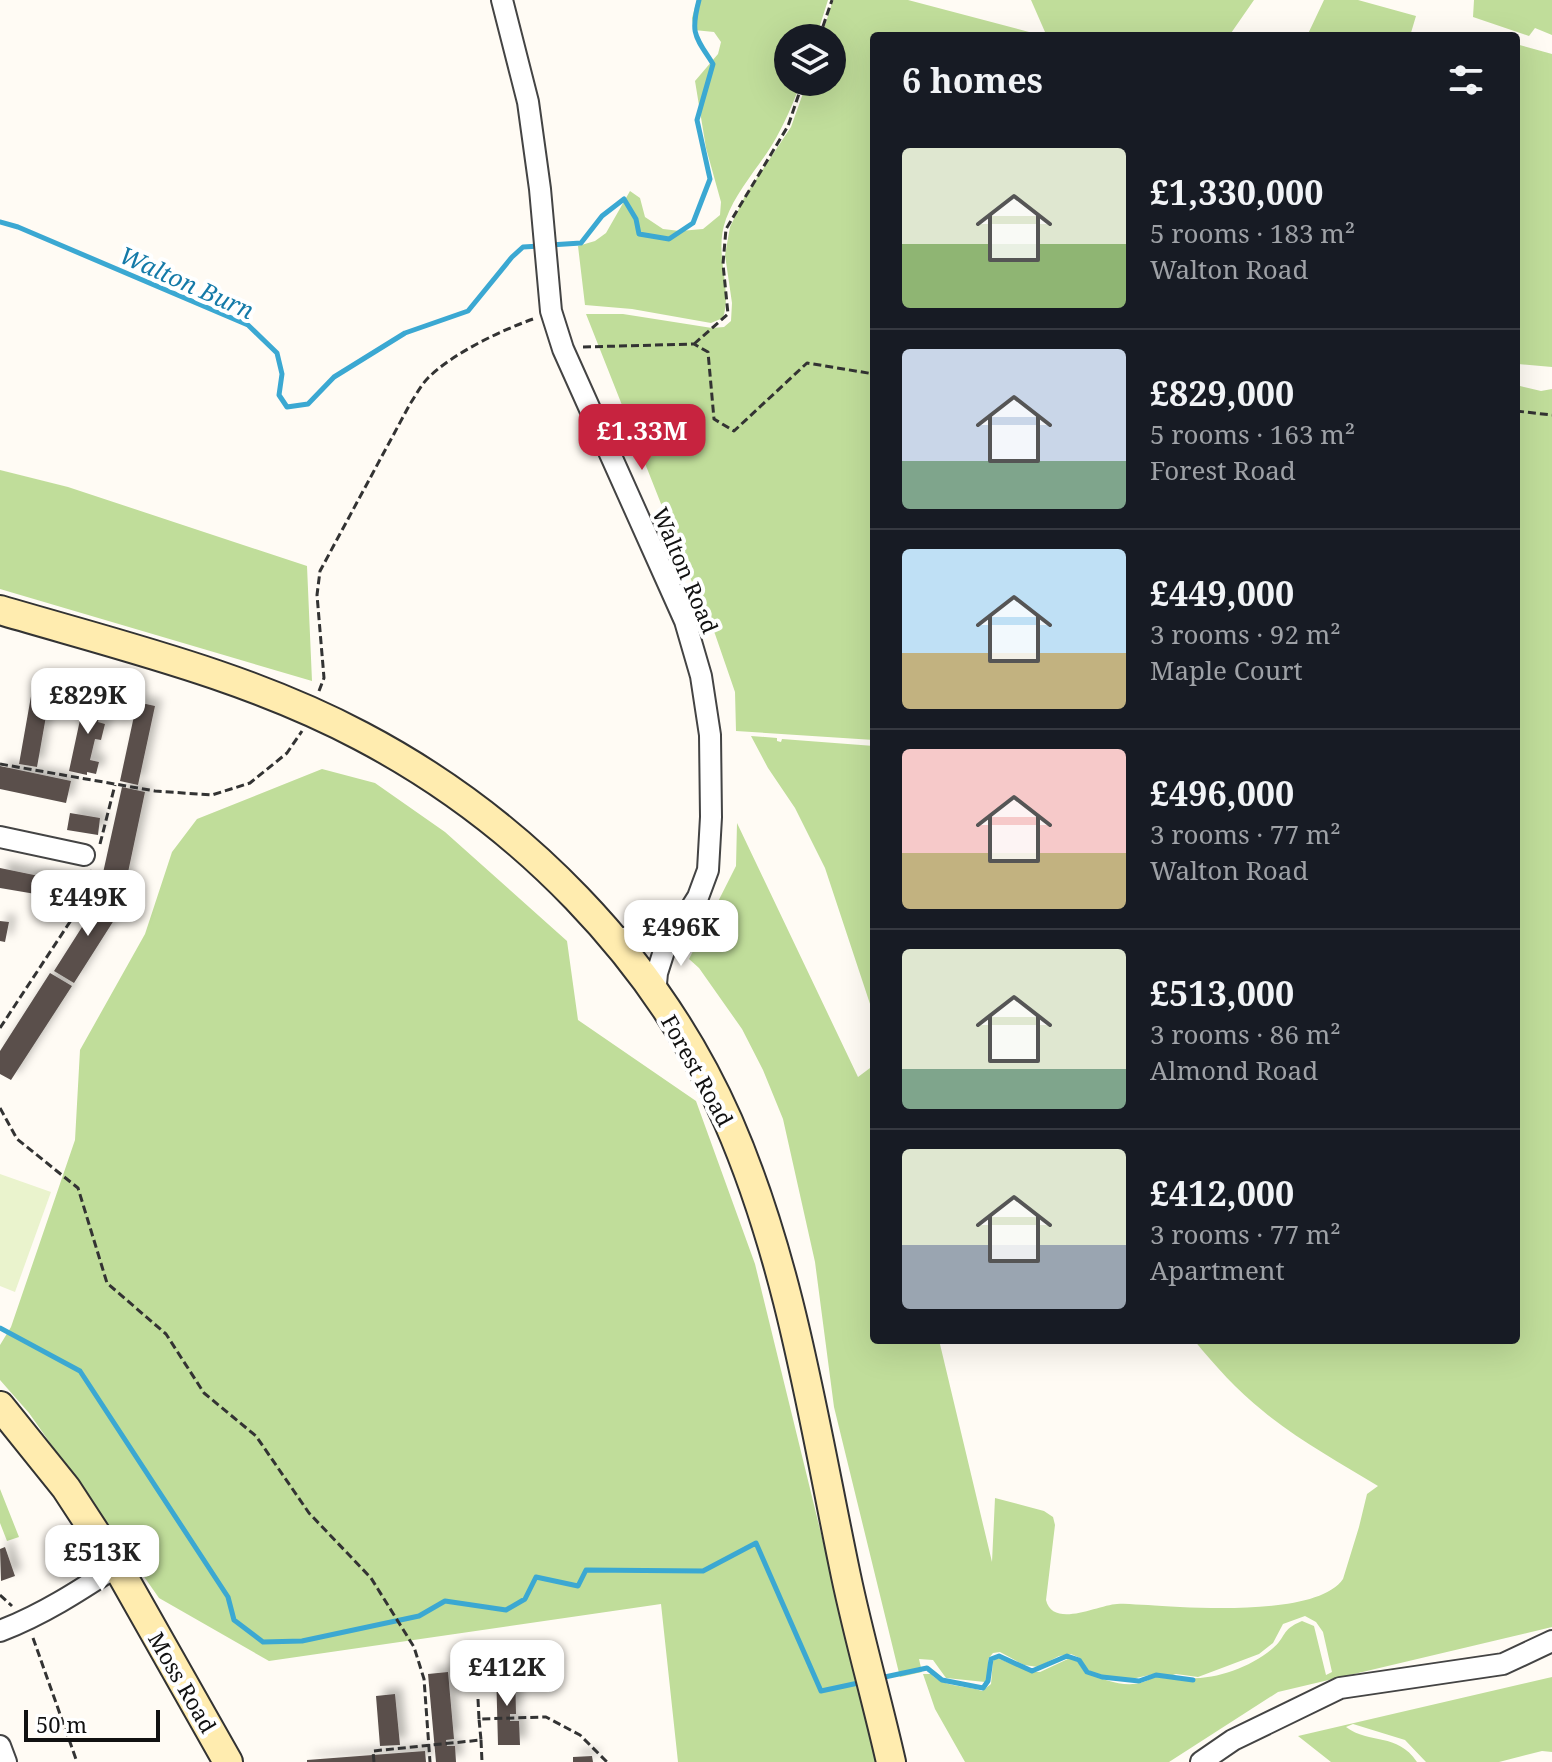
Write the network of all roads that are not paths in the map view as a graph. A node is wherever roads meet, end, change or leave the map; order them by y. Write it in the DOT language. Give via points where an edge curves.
graph roads {
  1 [pos="502,0"];
  2 [pos="0,610"];
  3 [pos="0,837"];
  4 [pos="91,860"];
  5 [pos="677,930"];
  6 [pos="612,939"];
  7 [pos="655,995"];
  8 [pos="0,1406"];
  9 [pos="117,1566"];
  10 [pos="0,1631"];
  11 [pos="1552,1641"];
  12 [pos="0,1746"];
  13 [pos="6,1762"];
  14 [pos="228,1762"];
  15 [pos="891,1762"];
  16 [pos="1201,1762"];
  1 -- 5 [label="street, Walton Road" via="528,102 551,311 563,349 685,621 701,676 710,735 708,870"];
  2 -- 6 [label="street, Forest Road" via="238,682 359,735 423,771 497,825 561,882"];
  3 -- 4 [label="street"];
  5 -- 6 [label="street"];
  5 -- 7 [label="street, Walton Road" via="660,961"];
  6 -- 7 [label="street, Forest Road"];
  7 -- 15 [label="street, Forest Road" via="712,1088 759,1207 798,1349"];
  8 -- 9 [label="street, Moss Road" via="66,1488"];
  9 -- 10 [label="street" via="27,1621"];
  9 -- 14 [label="street, Moss Road"];
  11 -- 16 [label="street" via="1503,1664 1340,1688 1233,1740"];
  12 -- 13 [label="street"];
}
